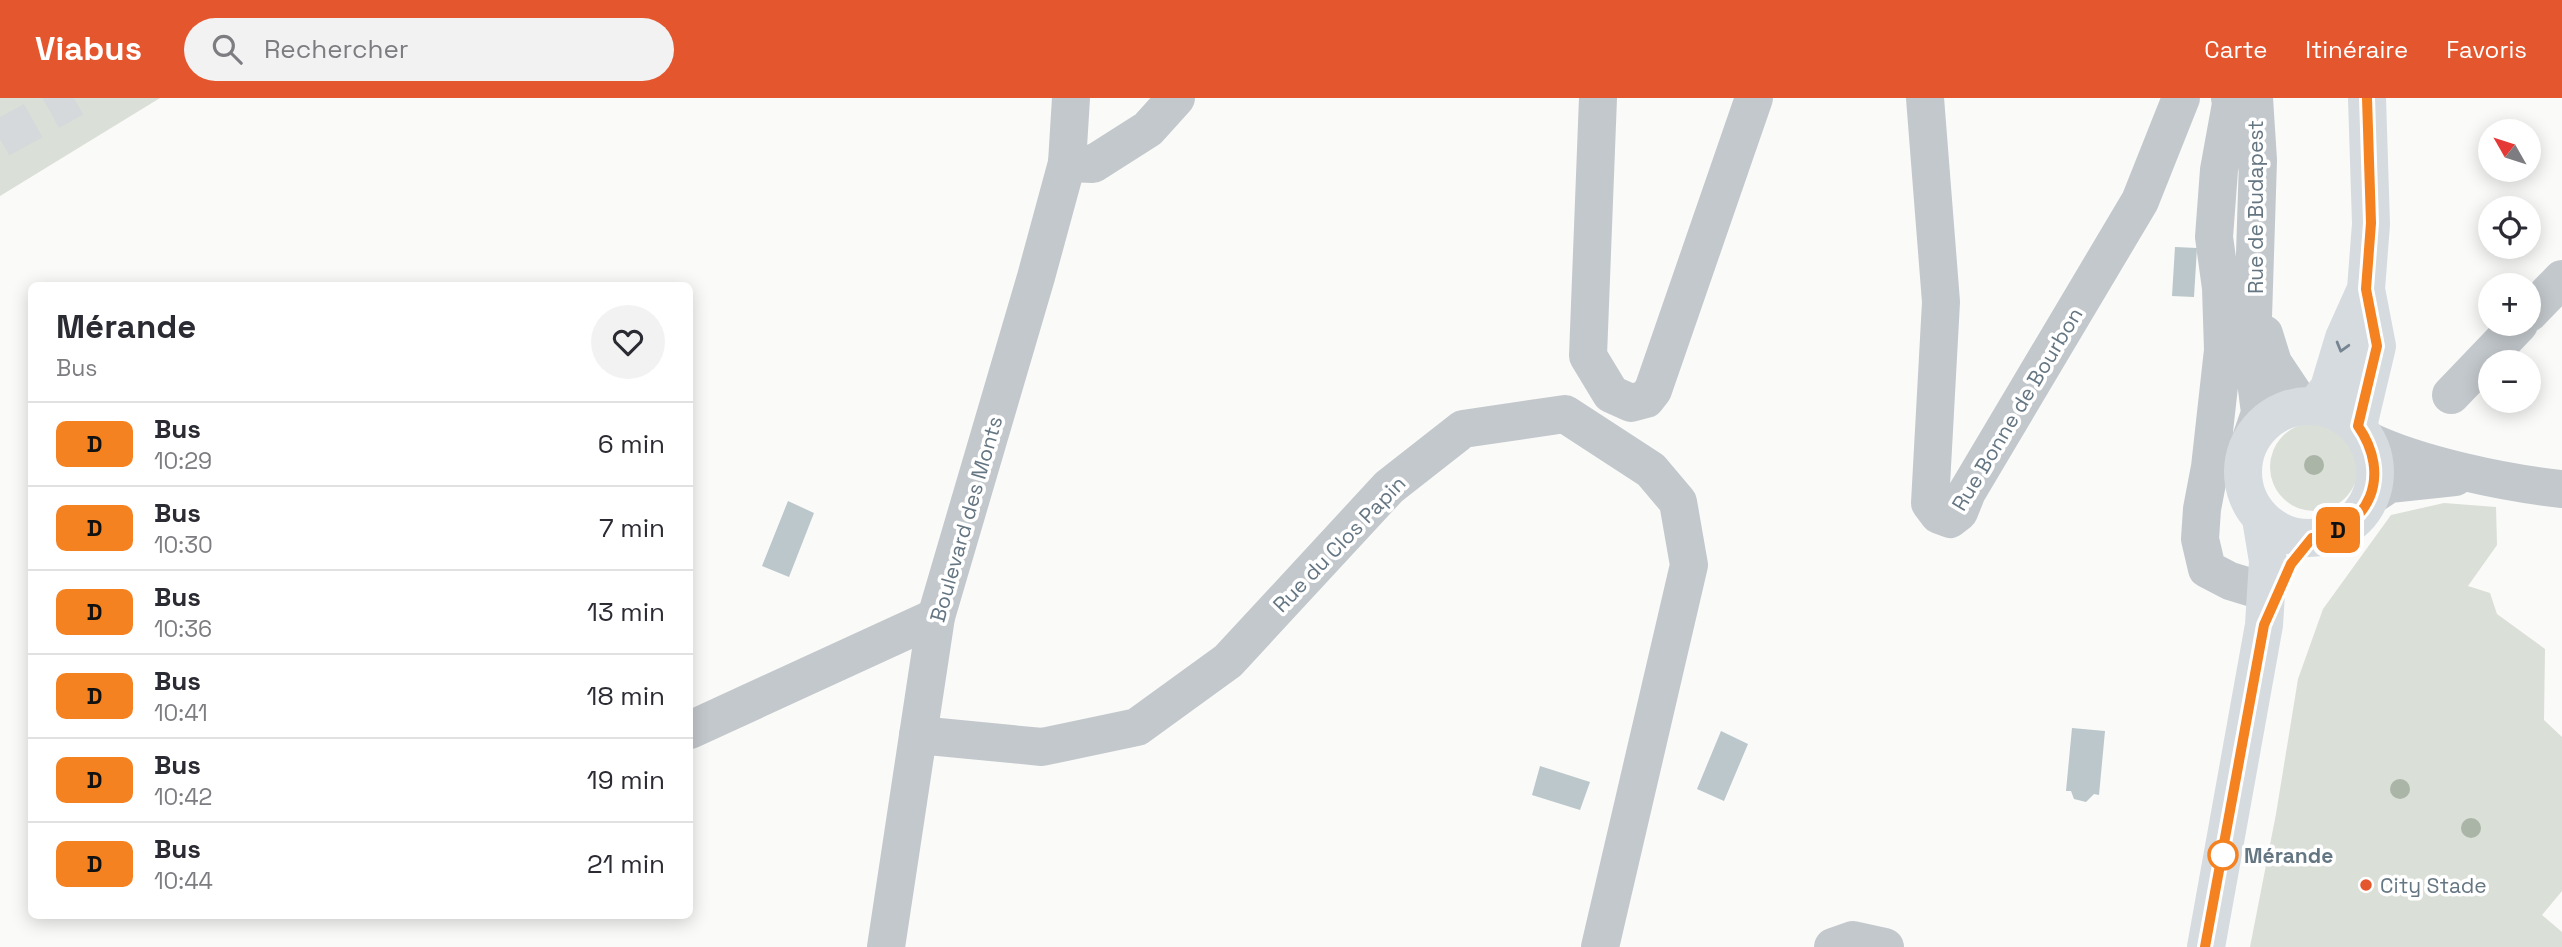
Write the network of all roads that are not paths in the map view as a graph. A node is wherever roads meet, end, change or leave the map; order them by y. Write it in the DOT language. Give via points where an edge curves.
graph roads {
  1 [pos="1071,98"];
  2 [pos="1176,98"];
  3 [pos="1598,98"];
  4 [pos="1754,98"];
  5 [pos="1925,98"];
  6 [pos="2181,98"];
  7 [pos="2230,98"];
  8 [pos="2254,98"];
  9 [pos="2367,98"];
  10 [pos="1067,163"];
  11 [pos="2562,279"];
  12 [pos="2366,289"];
  13 [pos="2541,301"];
  14 [pos="2255,317"];
  15 [pos="2507,336"];
  16 [pos="1611,394"];
  17 [pos="2451,394"];
  18 [pos="2308,405"];
  19 [pos="2362,433"];
  20 [pos="2251,439"];
  21 [pos="1613,445"];
  22 [pos="2480,475"];
  23 [pos="2562,489"];
  24 [pos="2371,496"];
  25 [pos="2261,519"];
  26 [pos="2312,538"];
  27 [pos="2265,608"];
  28 [pos="936,617"];
  29 [pos="693,729"];
  30 [pos="918,735"];
  31 [pos="886,947"];
  32 [pos="1600,947"];
  33 [pos="1833,947"];
  34 [pos="1885,947"];
  35 [pos="2206,947"];
  1 -- 10 [label="street, Boulevard des Monts"];
  2 -- 10 [label="street" via="1148,129 1094,164"];
  3 -- 16 [label="street" via="1588,356"];
  4 -- 16 [label="street" via="1653,390 1646,399 1631,403"];
  5 -- 6 [label="street, Rue Bonne de Bourbon" via="1941,302 1930,503 1939,515 1950,519 1959,512 2140,201"];
  7 -- 27 [label="street" via="2214,237 2223,350 2200,539 2207,569"];
  8 -- 14 [label="street, Rue de Budapest" via="2258,160"];
  9 -- 12 [label="main road" via="2371,223"];
  10 -- 28 [label="street, Boulevard des Monts"];
  11 -- 13 [label="street"];
  12 -- 18 [label="main road, one-way" via="2329,388"];
  12 -- 19 [label="main road" via="2377,346"];
  14 -- 18 [label="street, Rue de Budapest" via="2273,363"];
  14 -- 20 [label="street, Rue de Budapest" via="2252,349 2260,413"];
  15 -- 17 [label="street"];
  16 -- 21 [label="street"];
  18 -- 19 [label="main road" via="2346,416"];
  18 -- 20 [label="main road" via="2281,411 2264,422"];
  19 -- 22 [label="street" via="2388,450"];
  19 -- 24 [label="main road" via="2374,458"];
  20 -- 25 [label="main road" via="2243,458 2242,480 2248,501"];
  21 -- 30 [label="street, Rue du Clos Papin" via="1565,414 1462,429 1389,486 1228,661 1137,727 1042,747"];
  21 -- 32 [label="street, Rue du Clos Papin" via="1651,470 1678,502 1689,565"];
  22 -- 23 [label="street"];
  22 -- 24 [label="street" via="2389,484"];
  24 -- 26 [label="main road" via="2344,528"];
  25 -- 26 [label="main road" via="2281,533"];
  25 -- 27 [label="main road" via="2268,561"];
  26 -- 27 [label="main road"];
  27 -- 35 [label="main road"];
  28 -- 29 [label="street"];
  28 -- 30 [label="street, Boulevard des Monts"];
  30 -- 31 [label="street, Boulevard des Monts"];
  33 -- 34 [label="street" via="1853,940"];
}
